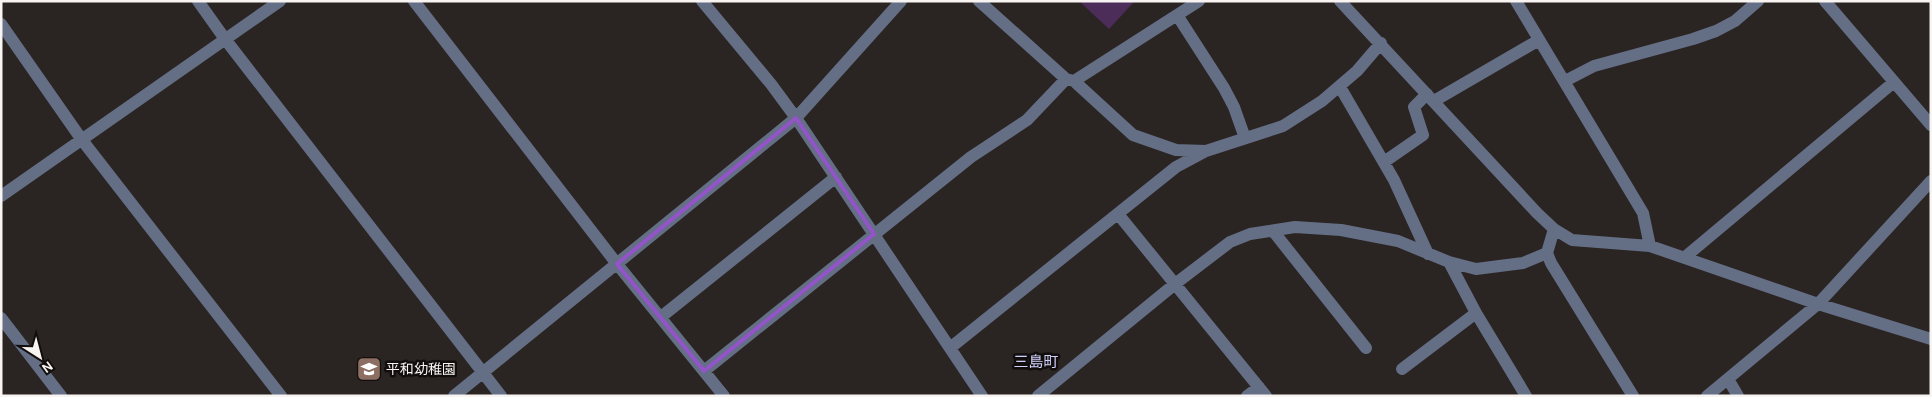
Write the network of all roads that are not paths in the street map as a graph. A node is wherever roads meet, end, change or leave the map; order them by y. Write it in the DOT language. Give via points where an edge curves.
graph roads {
  1 [pos="198,1"];
  2 [pos="280,1"];
  3 [pos="414,1"];
  4 [pos="702,1"];
  5 [pos="901,1"];
  6 [pos="979,1"];
  7 [pos="1199,1"];
  8 [pos="1340,1"];
  9 [pos="1758,1"];
  10 [pos="1825,1"];
  11 [pos="1521,3"];
  12 [pos="1177,15"];
  13 [pos="1,24"];
  14 [pos="225,40"];
  15 [pos="1540,40"];
  16 [pos="1381,43"];
  17 [pos="1070,80"];
  18 [pos="1565,81"];
  19 [pos="1894,82"];
  20 [pos="1340,87"];
  21 [pos="1431,98"];
  22 [pos="796,118"];
  23 [pos="1931,125"];
  24 [pos="1245,138"];
  25 [pos="82,140"];
  26 [pos="1206,151"];
  27 [pos="1384,162"];
  28 [pos="836,177"];
  29 [pos="1931,181"];
  30 [pos="1,196"];
  31 [pos="1118,214"];
  32 [pos="1554,229"];
  33 [pos="1273,231"];
  34 [pos="874,234"];
  35 [pos="1650,246"];
  36 [pos="1547,253"];
  37 [pos="1428,254"];
  38 [pos="1685,257"];
  39 [pos="1449,262"];
  40 [pos="617,264"];
  41 [pos="1175,284"];
  42 [pos="1818,304"];
  43 [pos="1476,313"];
  44 [pos="660,317"];
  45 [pos="1,318"];
  46 [pos="1931,339"];
  47 [pos="950,348"];
  48 [pos="1366,348"];
  49 [pos="1402,370"];
  50 [pos="704,371"];
  51 [pos="482,372"];
  52 [pos="1728,379"];
  53 [pos="1262,391"];
  54 [pos="61,396"];
  55 [pos="281,396"];
  56 [pos="454,396"];
  57 [pos="501,396"];
  58 [pos="724,396"];
  59 [pos="982,396"];
  60 [pos="1038,396"];
  61 [pos="1247,396"];
  62 [pos="1526,396"];
  63 [pos="1633,396"];
  64 [pos="1707,396"];
  65 [pos="1738,396"];
  1 -- 14 [label="street"];
  2 -- 14 [label="street"];
  3 -- 40 [label="street"];
  4 -- 22 [label="street"];
  5 -- 22 [label="street"];
  6 -- 17 [label="street"];
  7 -- 12 [label="street"];
  8 -- 16 [label="street"];
  9 -- 18 [label="street" via="1735,21 1716,31 1594,66"];
  10 -- 19 [label="street"];
  11 -- 15 [label="street"];
  12 -- 17 [label="street"];
  12 -- 24 [label="street" via="1224,88"];
  13 -- 25 [label="street"];
  14 -- 25 [label="street"];
  14 -- 51 [label="street"];
  15 -- 18 [label="street"];
  15 -- 21 [label="street"];
  16 -- 20 [label="street"];
  16 -- 21 [label="street"];
  17 -- 26 [label="street" via="1132,135 1176,150"];
  17 -- 34 [label="street" via="1027,120 971,157"];
  18 -- 35 [label="street" via="1643,213"];
  19 -- 23 [label="street"];
  19 -- 38 [label="street"];
  20 -- 24 [label="street" via="1283,126"];
  20 -- 27 [label="street"];
  21 -- 27 [label="street" via="1414,106 1423,135"];
  21 -- 32 [label="street"];
  22 -- 28 [label="street"];
  22 -- 40 [label="street"];
  24 -- 26 [label="street"];
  25 -- 30 [label="street"];
  25 -- 55 [label="street"];
  26 -- 31 [label="street" via="1176,167"];
  27 -- 37 [label="street"];
  28 -- 34 [label="street"];
  28 -- 44 [label="street"];
  29 -- 42 [label="street"];
  31 -- 41 [label="street"];
  31 -- 47 [label="street"];
  32 -- 35 [label="street" via="1572,240"];
  32 -- 36 [label="street"];
  33 -- 37 [label="street" via="1295,227 1341,230 1398,241"];
  33 -- 41 [label="street" via="1250,234 1230,242"];
  33 -- 48 [label="street"];
  34 -- 47 [label="street"];
  34 -- 50 [label="street"];
  35 -- 38 [label="street"];
  36 -- 39 [label="street" via="1522,263 1476,269"];
  36 -- 63 [label="street"];
  37 -- 39 [label="street"];
  38 -- 42 [label="street"];
  39 -- 43 [label="street"];
  40 -- 44 [label="street"];
  40 -- 51 [label="street"];
  41 -- 53 [label="street"];
  41 -- 60 [label="street"];
  42 -- 46 [label="street"];
  42 -- 52 [label="street"];
  43 -- 49 [label="street"];
  43 -- 62 [label="street"];
  44 -- 50 [label="street"];
  45 -- 54 [label="street"];
  47 -- 59 [label="street"];
  50 -- 58 [label="street"];
  51 -- 56 [label="street"];
  51 -- 57 [label="street"];
  52 -- 64 [label="street"];
  52 -- 65 [label="street"];
  53 -- 61 [label="street"];
}
